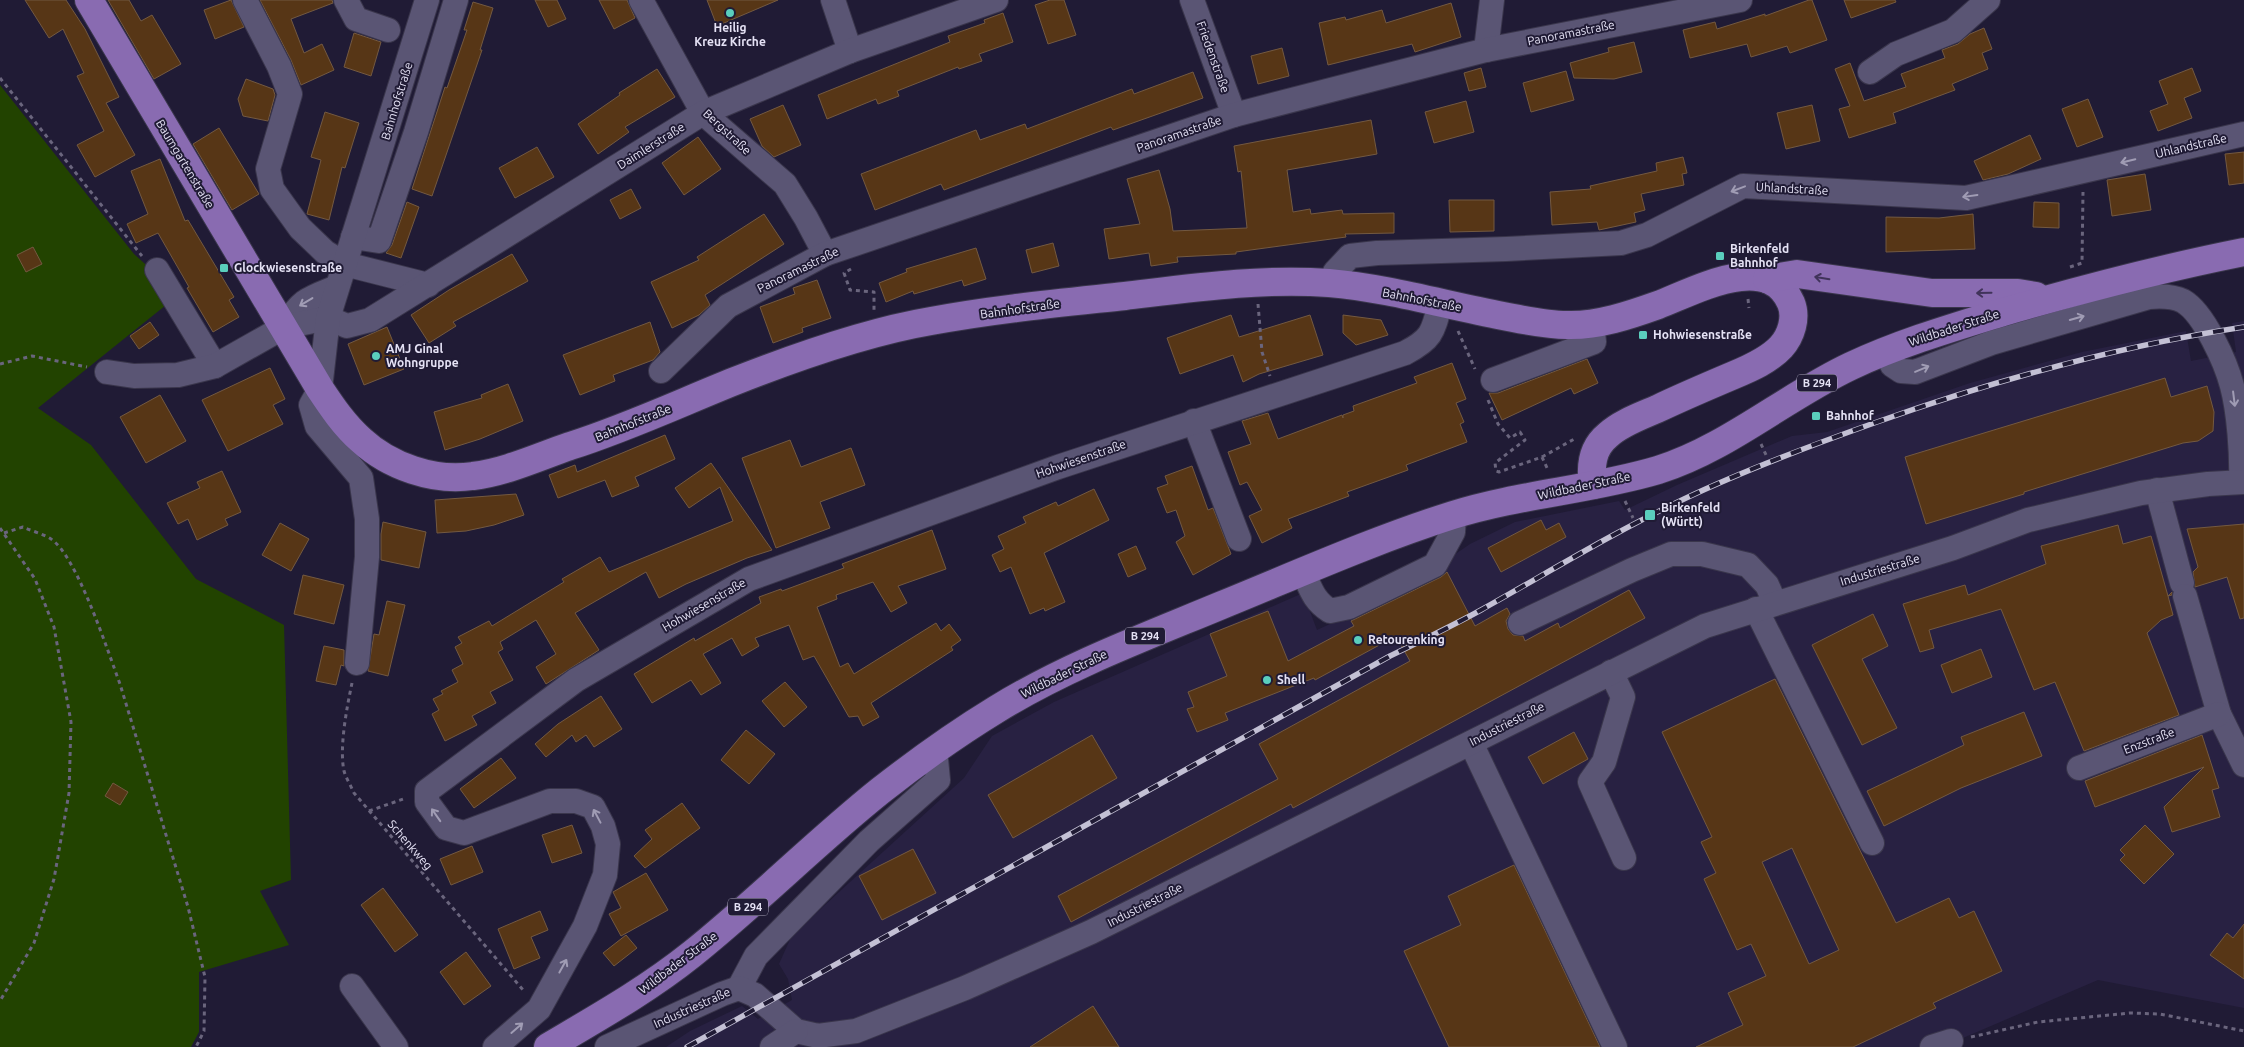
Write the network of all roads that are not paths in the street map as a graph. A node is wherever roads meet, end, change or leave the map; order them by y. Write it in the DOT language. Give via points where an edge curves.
graph roads {
  1 [pos="88,0"];
  2 [pos="245,0"];
  3 [pos="427,0"];
  4 [pos="456,0"];
  5 [pos="641,0"];
  6 [pos="996,0"];
  7 [pos="1192,0"];
  8 [pos="1492,0"];
  9 [pos="1740,0"];
  10 [pos="1988,0"];
  11 [pos="351,9"];
  12 [pos="832,11"];
  13 [pos="388,30"];
  14 [pos="1486,50"];
  15 [pos="850,51"];
  16 [pos="1870,72"];
  17 [pos="703,113"];
  18 [pos="1234,115"];
  19 [pos="2244,134"];
  20 [pos="354,237"];
  21 [pos="2244,252"];
  22 [pos="825,254"];
  23 [pos="345,264"];
  24 [pos="157,270"];
  25 [pos="1767,280"];
  26 [pos="1333,284"];
  27 [pos="428,285"];
  28 [pos="337,287"];
  29 [pos="2049,299"];
  30 [pos="1440,304"];
  31 [pos="328,318"];
  32 [pos="1592,324"];
  33 [pos="284,327"];
  34 [pos="1887,350"];
  35 [pos="215,366"];
  36 [pos="661,371"];
  37 [pos="107,372"];
  38 [pos="1486,385"];
  39 [pos="320,389"];
  40 [pos="1194,421"];
  41 [pos="2243,482"];
  42 [pos="1593,486"];
  43 [pos="2157,490"];
  44 [pos="1454,515"];
  45 [pos="1239,539"];
  46 [pos="1303,572"];
  47 [pos="1766,606"];
  48 [pos="1520,623"];
  49 [pos="357,663"];
  50 [pos="1611,672"];
  51 [pos="2219,714"];
  52 [pos="1471,743"];
  53 [pos="935,749"];
  54 [pos="2244,765"];
  55 [pos="2079,768"];
  56 [pos="1872,843"];
  57 [pos="1624,858"];
  58 [pos="352,986"];
  59 [pos="739,988"];
  60 [pos="796,1031"];
  61 [pos="396,1047"];
  62 [pos="496,1047"];
  63 [pos="548,1047"];
  64 [pos="607,1047"];
  65 [pos="772,1047"];
  66 [pos="1615,1047"];
  1 -- 33 [label="main road, Baumgartenstraße"];
  2 -- 23 [label="street" via="290,94 268,169 272,189 300,228 325,252"];
  3 -- 20 [label="street, Bahnhofstraße"];
  4 -- 20 [label="street" via="379,241"];
  5 -- 17 [label="street, Bergstraße"];
  6 -- 15 [label="street, Daimlerstraße"];
  7 -- 18 [label="street, Friedenstraße"];
  8 -- 14 [label="street"];
  9 -- 14 [label="street, Panoramastraße"];
  10 -- 16 [label="street" via="1953,31 1896,54"];
  11 -- 13 [label="street"];
  12 -- 15 [label="street"];
  14 -- 18 [label="street, Panoramastraße"];
  15 -- 17 [label="street, Daimlerstraße"];
  17 -- 22 [label="street, Bergstraße" via="786,184"];
  17 -- 27 [label="street, Daimlerstraße"];
  18 -- 22 [label="street, Panoramastraße"];
  19 -- 26 [label="street, Uhlandstraße, one-way" via="1966,198 1743,186 1647,235 1621,243 1350,256 1335,272"];
  20 -- 23 [label="street, Bahnhofstraße"];
  21 -- 29 [label="main road, Wildbader Straße / B 294" via="2183,264"];
  22 -- 36 [label="street, Panoramastraße" via="728,306"];
  23 -- 27 [label="street"];
  23 -- 28 [label="street, Bahnhofstraße"];
  24 -- 35 [label="street"];
  29 -- 25 [label="main road, one-way" via="2018,292 1932,292 1797,274"];
  25 -- 32 [label="main road, Bahnhofstraße" via="1750,275 1724,279 1656,306"];
  25 -- 42 [label="main road" via="1782,291 1793,315 1788,338 1780,348 1753,366 1633,419 1606,436 1593,456"];
  26 -- 30 [label="main road, Bahnhofstraße"];
  26 -- 39 [label="main road, Bahnhofstraße" via="1256,283 1070,302 928,321 816,353 736,381 612,433 512,467 471,477 438,476 384,457 345,424"];
  27 -- 31 [label="street, Daimlerstraße" via="370,320 347,326"];
  28 -- 31 [label="street, Bahnhofstraße"];
  28 -- 33 [label="street, one-way" via="306,300 296,308"];
  29 -- 34 [label="main road, Wildbader Straße / B 294"];
  30 -- 32 [label="main road, Bahnhofstraße" via="1537,322 1568,326"];
  30 -- 40 [label="street, Hohwiesenstraße" via="1434,329 1423,344 1404,354"];
  31 -- 33 [label="street"];
  31 -- 39 [label="street, Bahnhofstraße"];
  32 -- 38 [label="street" via="1594,342"];
  33 -- 35 [label="street"];
  33 -- 39 [label="main road, Bahnhofstraße"];
  34 -- 41 [label="street, one-way" via="1892,365 1900,371 1915,372 1991,343 2149,297 2181,300 2193,308 2204,322 2232,386"];
  34 -- 42 [label="main road, Wildbader Straße / B 294" via="1814,384 1698,453 1662,468"];
  35 -- 37 [label="street" via="178,374 134,376"];
  39 -- 49 [label="street, Bahnhofstraße" via="311,405 317,426 361,478 367,519 367,557"];
  40 -- 45 [label="street"];
  62 -- 40 [label="street, Hohwiesenstraße, one-way" via="539,1009 586,926 605,875 608,844 593,807 576,801 550,801 464,833 446,828 427,802 427,791 576,680 749,579 1055,459"];
  41 -- 43 [label="street, Industriestraße"];
  42 -- 44 [label="main road, Wildbader Straße / B 294"];
  43 -- 47 [label="street, Industriestraße" via="2028,520 1953,548"];
  43 -- 51 [label="street"];
  44 -- 46 [label="main road, Wildbader Straße / B 294"];
  44 -- 46 [label="street" via="1453,532 1435,565 1349,607 1330,611 1322,606 1316,601"];
  46 -- 53 [label="main road, Wildbader Straße / B 294" via="1131,642 1051,679"];
  47 -- 48 [label="street" via="1767,585 1748,565 1702,554 1671,554"];
  47 -- 50 [label="street, Industriestraße" via="1705,626"];
  47 -- 56 [label="street"];
  50 -- 52 [label="street, Industriestraße"];
  50 -- 57 [label="street" via="1623,697 1604,762 1590,782"];
  51 -- 54 [label="street"];
  51 -- 55 [label="street, Enzstraße"];
  52 -- 60 [label="street, Industriestraße" via="1091,932 965,988 856,1031 818,1036"];
  52 -- 66 [label="street"];
  53 -- 59 [label="street" via="938,780 869,841 756,956"];
  53 -- 63 [label="main road, Wildbader Straße / B 294" via="876,794 688,957 637,994"];
  58 -- 61 [label="street"];
  59 -- 60 [label="street, Industriestraße" via="755,995"];
  59 -- 64 [label="street, Industriestraße"];
  60 -- 65 [label="street"];
}
